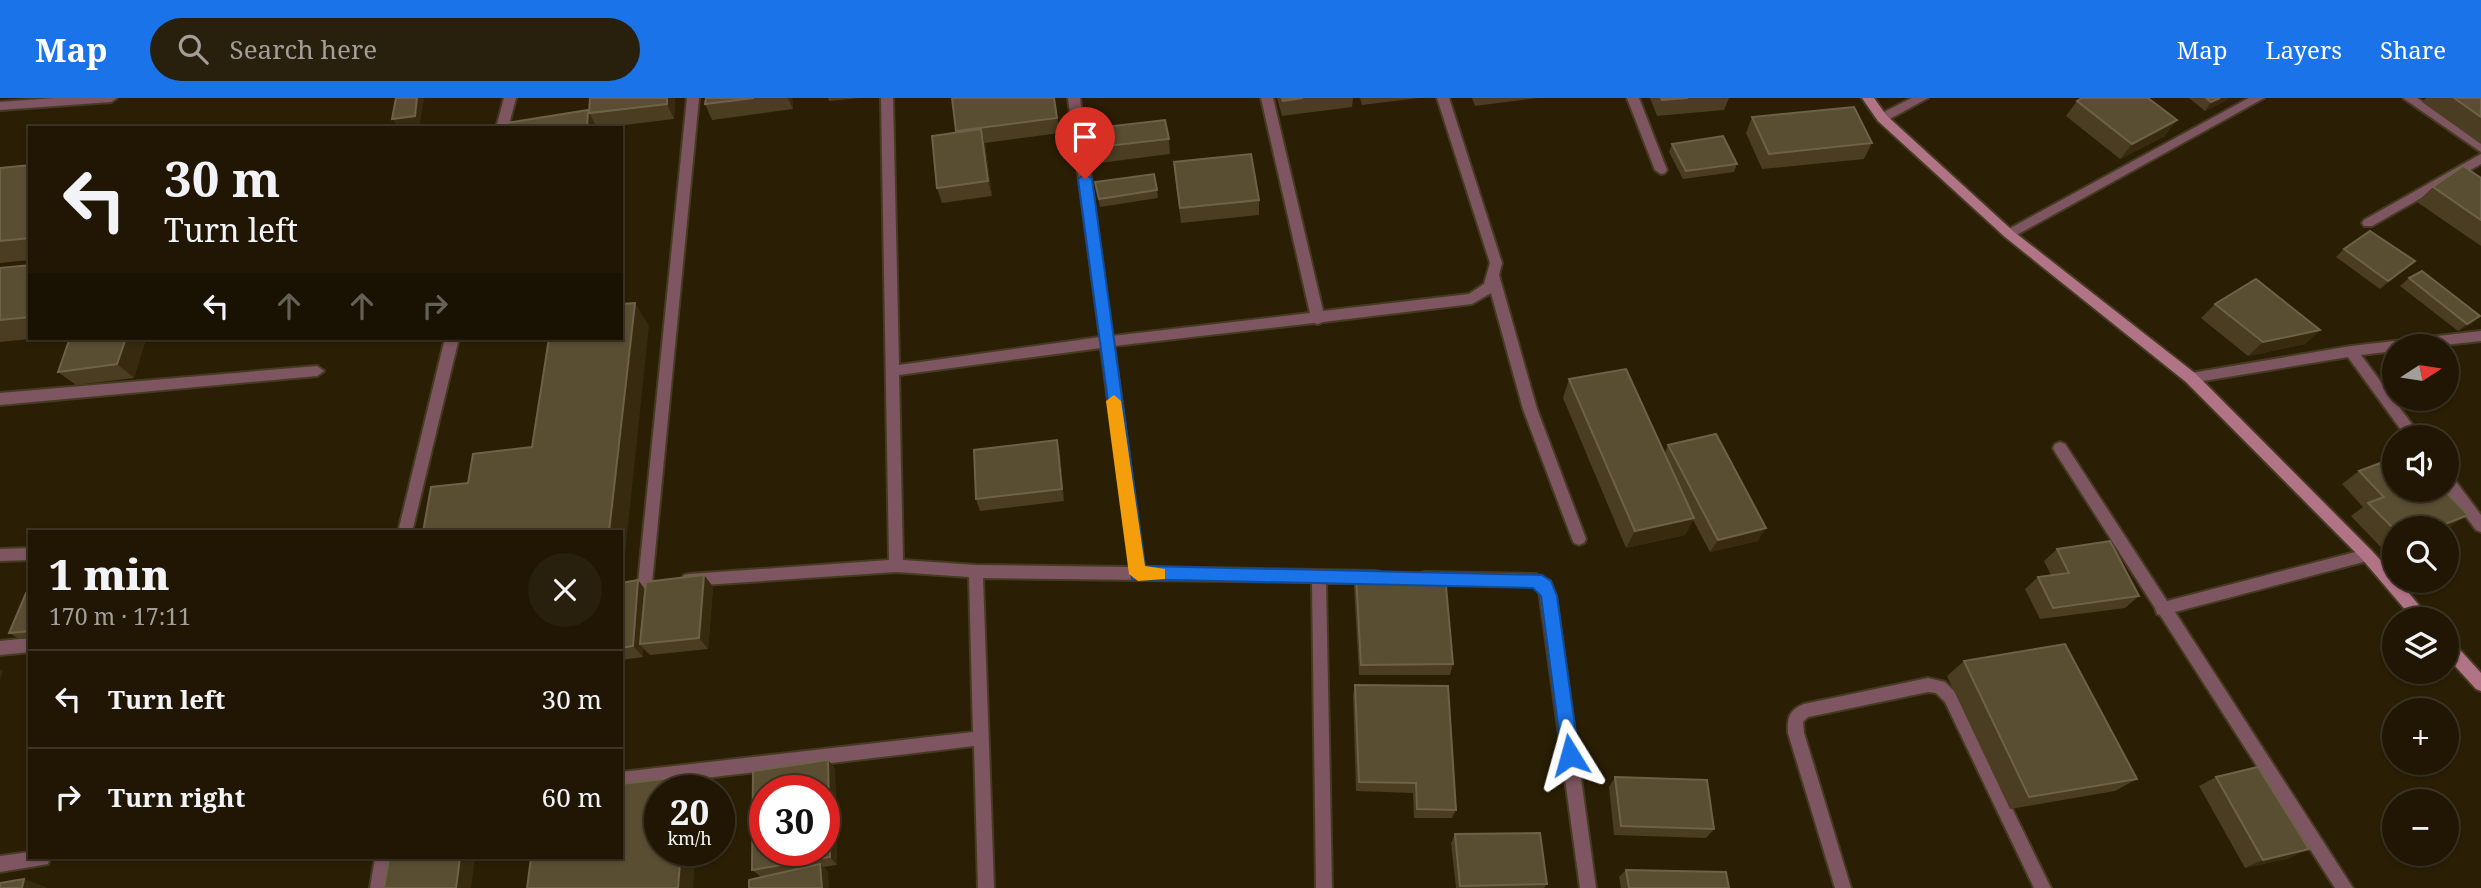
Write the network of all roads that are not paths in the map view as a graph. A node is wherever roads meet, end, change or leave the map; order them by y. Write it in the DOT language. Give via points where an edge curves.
graph roads {
  1 [pos="111,98"];
  2 [pos="510,98"];
  3 [pos="693,98"];
  4 [pos="887,98"];
  5 [pos="1074,98"];
  6 [pos="1267,98"];
  7 [pos="1443,98"];
  8 [pos="1633,98"];
  9 [pos="1868,98"];
  10 [pos="1922,98"];
  11 [pos="2258,98"];
  12 [pos="2409,98"];
  13 [pos="0,106"];
  14 [pos="1882,118"];
  15 [pos="503,126"];
  16 [pos="2481,148"];
  17 [pos="2481,158"];
  18 [pos="1661,170"];
  19 [pos="2368,223"];
  20 [pos="2009,234"];
  21 [pos="1493,275"];
  22 [pos="1318,319"];
  23 [pos="2481,336"];
  24 [pos="452,340"];
  25 [pos="1105,342"];
  26 [pos="2351,351"];
  27 [pos="317,371"];
  28 [pos="892,372"];
  29 [pos="2190,378"];
  30 [pos="0,400"];
  31 [pos="2405,425"];
  32 [pos="2060,448"];
  33 [pos="2459,497"];
  34 [pos="2481,526"];
  35 [pos="405,530"];
  36 [pos="1579,540"];
  37 [pos="28,554"];
  38 [pos="0,555"];
  39 [pos="2367,555"];
  40 [pos="896,566"];
  41 [pos="976,571"];
  42 [pos="1138,574"];
  43 [pos="1319,576"];
  44 [pos="1387,577"];
  45 [pos="1414,578"];
  46 [pos="2413,607"];
  47 [pos="2162,609"];
  48 [pos="28,645"];
  49 [pos="0,648"];
  50 [pos="2459,659"];
  51 [pos="2481,684"];
  52 [pos="982,738"];
  53 [pos="623,780"];
  54 [pos="35,859"];
  55 [pos="383,859"];
  56 [pos="0,864"];
  57 [pos="378,888"];
  58 [pos="986,888"];
  59 [pos="1324,888"];
  60 [pos="1588,888"];
  61 [pos="1843,888"];
  62 [pos="2043,888"];
  63 [pos="2345,888"];
  1 -- 13 [label="street"];
  2 -- 15 [label="street"];
  3 -- 40 [label="street" via="652,582"];
  4 -- 28 [label="street"];
  5 -- 25 [label="street"];
  6 -- 22 [label="street"];
  7 -- 21 [label="street" via="1496,263"];
  8 -- 18 [label="street"];
  9 -- 14 [label="street"];
  10 -- 14 [label="street"];
  11 -- 20 [label="street"];
  12 -- 16 [label="street"];
  14 -- 20 [label="street"];
  17 -- 19 [label="street"];
  20 -- 29 [label="street"];
  21 -- 22 [label="street" via="1490,287 1472,299"];
  21 -- 36 [label="street" via="1530,410"];
  22 -- 25 [label="street"];
  23 -- 26 [label="street"];
  24 -- 35 [label="street"];
  25 -- 28 [label="street"];
  25 -- 42 [label="street"];
  26 -- 29 [label="street"];
  26 -- 31 [label="street"];
  27 -- 30 [label="street"];
  28 -- 40 [label="street"];
  29 -- 39 [label="street"];
  32 -- 47 [label="street"];
  33 -- 34 [label="street"];
  37 -- 38 [label="street"];
  39 -- 46 [label="street"];
  39 -- 47 [label="street"];
  40 -- 41 [label="street"];
  41 -- 42 [label="street"];
  41 -- 52 [label="street"];
  42 -- 43 [label="street"];
  43 -- 44 [label="street"];
  43 -- 59 [label="street"];
  45 -- 60 [label="street" via="1536,580 1545,586"];
  47 -- 63 [label="street"];
  48 -- 49 [label="street"];
  50 -- 51 [label="street"];
  52 -- 53 [label="street"];
  52 -- 58 [label="street"];
  54 -- 56 [label="street"];
  55 -- 57 [label="street"];
  61 -- 62 [label="street" via="1795,719 1804,711 1928,685 1940,687 1950,697"];
}
